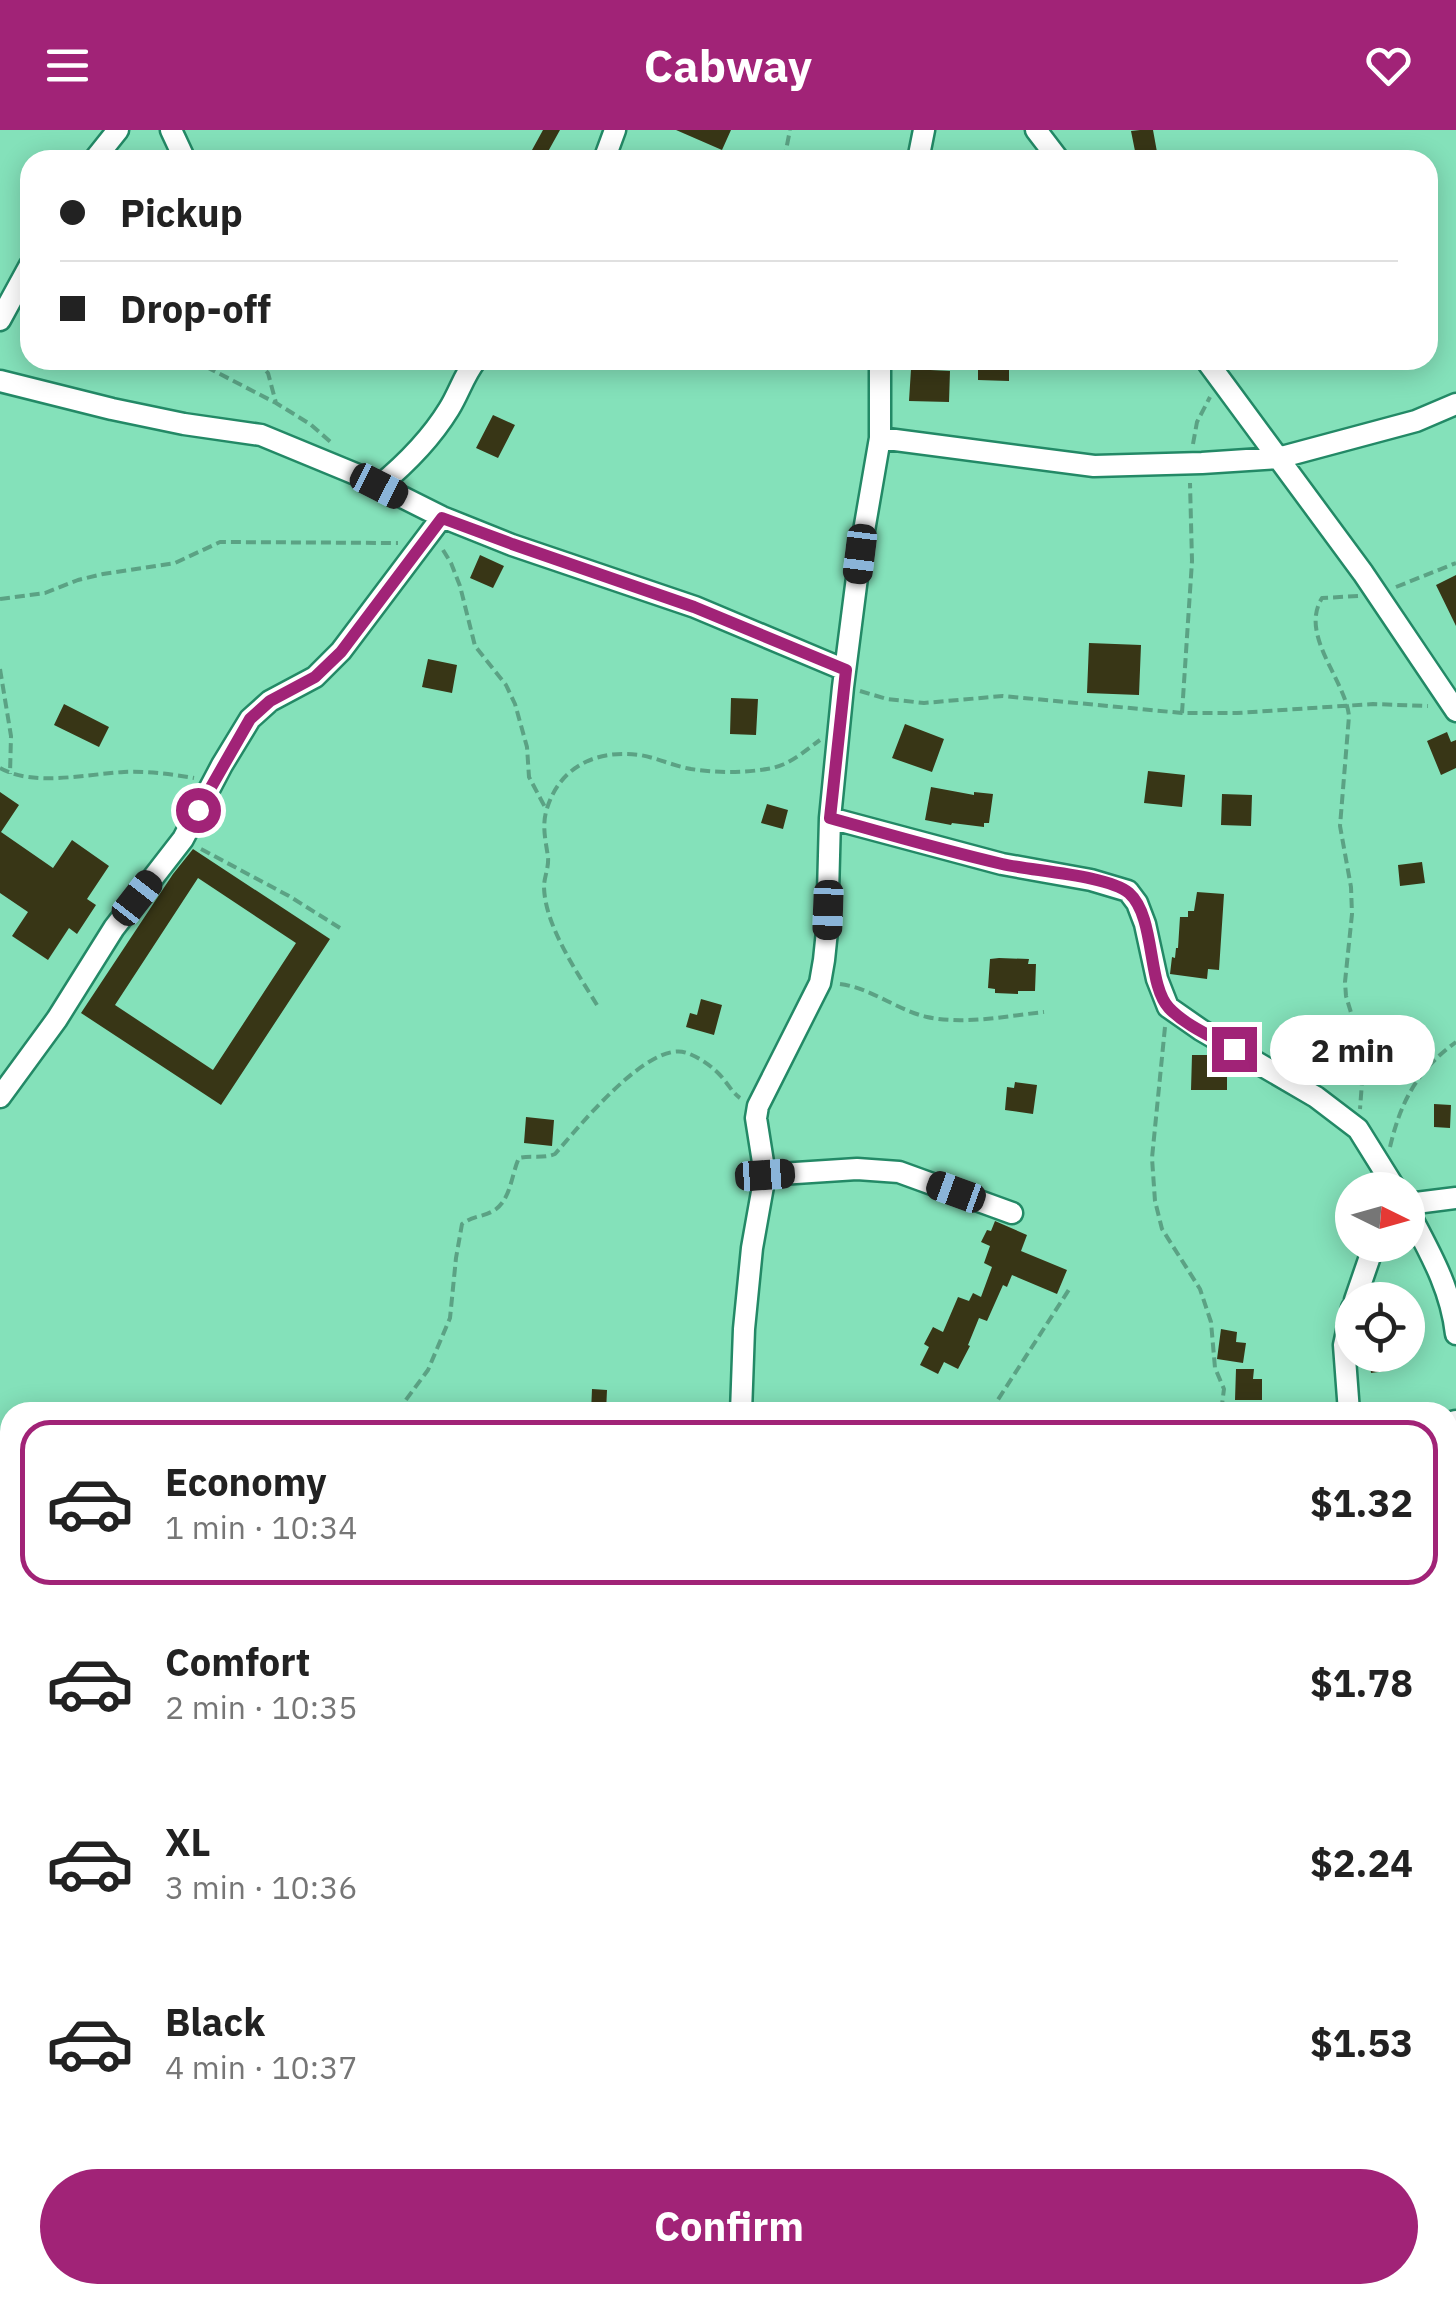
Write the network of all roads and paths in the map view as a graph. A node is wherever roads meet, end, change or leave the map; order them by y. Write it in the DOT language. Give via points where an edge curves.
graph roads {
  1 [pos="118,130"];
  2 [pos="1036,130"];
  3 [pos="102,150"];
  4 [pos="1051,150"];
  5 [pos="20,283"];
  6 [pos="0,320"];
  7 [pos="212,370"];
  8 [pos="265,370"];
  9 [pos="468,370"];
  10 [pos="880,370"];
  11 [pos="1213,370"];
  12 [pos="0,381"];
  13 [pos="1221,381"];
  14 [pos="276,403"];
  15 [pos="1456,404"];
  16 [pos="880,438"];
  17 [pos="1278,458"];
  18 [pos="1190,463"];
  19 [pos="358,475"];
  20 [pos="379,486"];
  21 [pos="432,531"];
  22 [pos="1456,562"];
  23 [pos="1377,595"];
  24 [pos="0,599"];
  25 [pos="0,669"];
  26 [pos="844,678"];
  27 [pos="1348,706"];
  28 [pos="1454,709"];
  29 [pos="1182,713"];
  30 [pos="839,724"];
  31 [pos="0,768"];
  32 [pos="10,774"];
  33 [pos="214,781"];
  34 [pos="546,810"];
  35 [pos="830,818"];
  36 [pos="183,839"];
  37 [pos="340,928"];
  38 [pos="820,983"];
  39 [pos="597,1004"];
  40 [pos="1168,1007"];
  41 [pos="1044,1012"];
  42 [pos="1456,1042"];
  43 [pos="0,1097"];
  44 [pos="758,1106"];
  45 [pos="1358,1128"];
  46 [pos="1384,1170"];
  47 [pos="765,1175"];
  48 [pos="1456,1198"];
  49 [pos="1425,1204"];
  50 [pos="1012,1213"];
  51 [pos="1425,1241"];
  52 [pos="1070,1288"];
  53 [pos="1456,1334"];
  54 [pos="1344,1372"];
  55 [pos="404,1402"];
  56 [pos="741,1402"];
  57 [pos="996,1402"];
  58 [pos="1222,1402"];
  59 [pos="1347,1402"];
  1 -- 3 [label="street"];
  2 -- 4 [label="street"];
  5 -- 6 [label="street"];
  7 -- 14 [label="path"];
  8 -- 14 [label="path"];
  9 -- 20 [label="street" via="432,436"];
  10 -- 16 [label="street"];
  11 -- 13 [label="street"];
  12 -- 19 [label="street" via="184,424 261,434"];
  13 -- 17 [label="street"];
  13 -- 18 [label="path" via="1197,422"];
  14 -- 19 [label="path" via="329,439"];
  15 -- 17 [label="street"];
  16 -- 18 [label="street" via="1094,466"];
  16 -- 26 [label="street"];
  17 -- 18 [label="street"];
  17 -- 23 [label="street"];
  18 -- 29 [label="path" via="1192,561"];
  19 -- 20 [label="street"];
  20 -- 21 [label="street"];
  21 -- 24 [label="path" via="220,542 175,563"];
  21 -- 26 [label="street" via="512,544 694,607"];
  21 -- 33 [label="street" via="341,652 250,719"];
  21 -- 34 [label="path" via="460,586 474,646 515,704 529,777"];
  22 -- 23 [label="path"];
  23 -- 27 [label="path" via="1327,596 1314,616"];
  23 -- 28 [label="street"];
  25 -- 32 [label="path"];
  26 -- 29 [label="path" via="887,698 924,703 1003,696"];
  26 -- 30 [label="street"];
  27 -- 28 [label="path"];
  27 -- 29 [label="path"];
  27 -- 45 [label="path" via="1340,826 1352,886 1345,982 1362,1069"];
  30 -- 34 [label="path" via="791,762 770,769 690,768 618,753 596,758 574,767"];
  30 -- 35 [label="street"];
  31 -- 32 [label="path"];
  32 -- 33 [label="path" via="162,773"];
  33 -- 36 [label="street"];
  34 -- 39 [label="path" via="547,903"];
  35 -- 38 [label="street"];
  35 -- 40 [label="street" via="1128,892 1145,924"];
  36 -- 37 [label="path"];
  36 -- 43 [label="street"];
  38 -- 41 [label="path" via="849,986 947,1019"];
  38 -- 44 [label="street"];
  40 -- 45 [label="street"];
  40 -- 58 [label="path" via="1152,1158 1154,1201 1162,1229 1200,1289"];
  42 -- 46 [label="path" via="1432,1060 1405,1101"];
  44 -- 47 [label="street"];
  44 -- 55 [label="path" via="736,1097 715,1071 684,1051 663,1054 600,1102 554,1154 518,1158 504,1201 462,1224 450,1318 428,1370"];
  45 -- 46 [label="street"];
  47 -- 50 [label="street" via="899,1172"];
  47 -- 56 [label="street" via="752,1248"];
  48 -- 49 [label="street"];
  51 -- 53 [label="street" via="1450,1298"];
  52 -- 57 [label="path"];
  54 -- 59 [label="street"];
}
